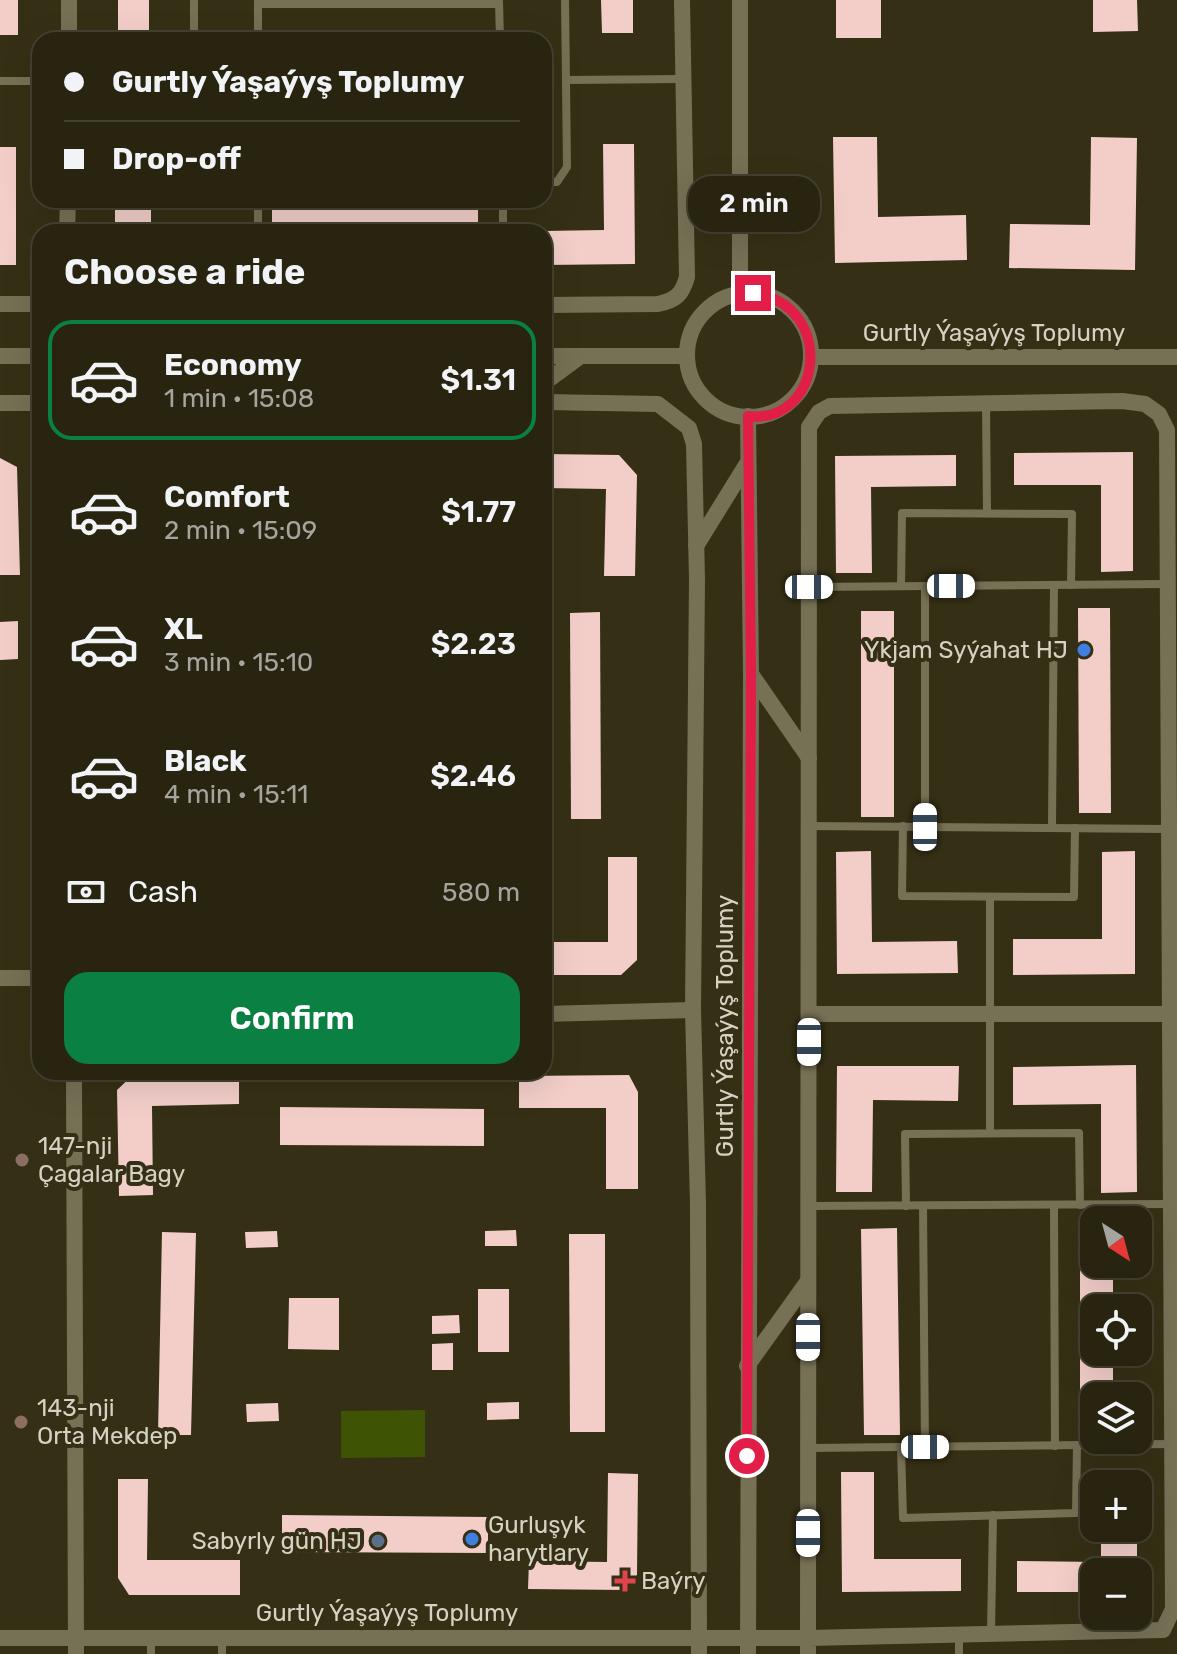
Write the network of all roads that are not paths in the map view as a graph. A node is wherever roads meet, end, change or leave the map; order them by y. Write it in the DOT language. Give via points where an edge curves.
graph roads {
  1 [pos="69,0"];
  2 [pos="194,0"];
  3 [pos="565,0"];
  4 [pos="682,0"];
  5 [pos="740,0"];
  6 [pos="258,2"];
  7 [pos="499,2"];
  8 [pos="69,32"];
  9 [pos="194,32"];
  10 [pos="258,32"];
  11 [pos="500,32"];
  12 [pos="684,79"];
  13 [pos="566,80"];
  14 [pos="0,81"];
  15 [pos="32,81"];
  16 [pos="552,182"];
  17 [pos="740,293"];
  18 [pos="0,304"];
  19 [pos="32,304"];
  20 [pos="552,305"];
  21 [pos="0,356"];
  22 [pos="32,356"];
  23 [pos="552,356"];
  24 [pos="687,356"];
  25 [pos="812,357"];
  26 [pos="1177,357"];
  27 [pos="578,358"];
  28 [pos="552,377"];
  29 [pos="552,402"];
  30 [pos="0,403"];
  31 [pos="32,403"];
  32 [pos="986,403"];
  33 [pos="748,416"];
  34 [pos="749,460"];
  35 [pos="987,513"];
  36 [pos="696,546"];
  37 [pos="1167,584"];
  38 [pos="1054,585"];
  39 [pos="1071,585"];
  40 [pos="901,586"];
  41 [pos="925,586"];
  42 [pos="809,587"];
  43 [pos="751,674"];
  44 [pos="809,758"];
  45 [pos="809,826"];
  46 [pos="903,826"];
  47 [pos="925,827"];
  48 [pos="1052,827"];
  49 [pos="1075,828"];
  50 [pos="1168,829"];
  51 [pos="990,897"];
  52 [pos="0,978"];
  53 [pos="32,978"];
  54 [pos="693,1010"];
  55 [pos="552,1014"];
  56 [pos="809,1014"];
  57 [pos="990,1014"];
  58 [pos="1168,1014"];
  59 [pos="74,1080"];
  60 [pos="990,1133"];
  61 [pos="1171,1204"];
  62 [pos="1054,1205"];
  63 [pos="1080,1205"];
  64 [pos="808,1206"];
  65 [pos="906,1206"];
  66 [pos="923,1206"];
  67 [pos="808,1281"];
  68 [pos="747,1366"];
  69 [pos="1173,1444"];
  70 [pos="1077,1445"];
  71 [pos="1055,1446"];
  72 [pos="901,1447"];
  73 [pos="925,1447"];
  74 [pos="808,1448"];
  75 [pos="993,1515"];
  76 [pos="959,1636"];
  77 [pos="991,1636"];
  78 [pos="0,1638"];
  79 [pos="76,1646"];
  80 [pos="151,1646"];
  81 [pos="222,1646"];
  82 [pos="699,1646"];
  83 [pos="748,1646"];
  84 [pos="808,1646"];
  85 [pos="959,1654"];
  1 -- 8 [label="street"];
  2 -- 9 [label="lane"];
  3 -- 13 [label="lane"];
  4 -- 12 [label="street"];
  5 -- 17 [label="street"];
  6 -- 7 [label="lane"];
  6 -- 10 [label="lane"];
  7 -- 11 [label="lane"];
  12 -- 13 [label="lane"];
  12 -- 20 [label="street" via="683,291 673,301 658,304"];
  13 -- 16 [label="lane" via="567,167"];
  14 -- 15 [label="lane"];
  17 -- 24 [label="street" via="719,300 702,314 690,334"];
  17 -- 25 [label="street" via="765,294 795,313 808,333"];
  18 -- 19 [label="street"];
  21 -- 22 [label="street"];
  23 -- 27 [label="street"];
  24 -- 27 [label="street"];
  24 -- 33 [label="street" via="691,378 703,398 722,411"];
  25 -- 26 [label="street, Gurtly Ýaşaýyş Toplumy"];
  25 -- 33 [label="street" via="806,381 791,401 769,414"];
  27 -- 28 [label="street"];
  29 -- 36 [label="street, Gurtly Ýaşaýyş Toplumy" via="658,404 689,428 694,444"];
  30 -- 31 [label="street"];
  32 -- 35 [label="lane"];
  32 -- 37 [label="street" via="1122,401 1145,404 1159,414 1167,430"];
  32 -- 42 [label="street" via="830,406 819,412 809,427"];
  33 -- 34 [label="street, Gurtly Ýaşaýyş Toplumy"];
  34 -- 36 [label="street"];
  34 -- 43 [label="street, Gurtly Ýaşaýyş Toplumy"];
  35 -- 39 [label="lane" via="1072,514"];
  35 -- 40 [label="lane" via="902,513"];
  36 -- 54 [label="street, Gurtly Ýaşaýyş Toplumy"];
  37 -- 39 [label="lane"];
  37 -- 50 [label="street"];
  38 -- 39 [label="lane"];
  38 -- 41 [label="lane"];
  38 -- 48 [label="lane"];
  40 -- 41 [label="lane"];
  40 -- 42 [label="lane"];
  41 -- 47 [label="lane"];
  42 -- 44 [label="street"];
  43 -- 44 [label="street"];
  43 -- 68 [label="street, Gurtly Ýaşaýyş Toplumy"];
  44 -- 45 [label="street"];
  45 -- 46 [label="lane"];
  45 -- 56 [label="street"];
  46 -- 47 [label="lane"];
  46 -- 51 [label="lane" via="902,896"];
  47 -- 48 [label="lane"];
  48 -- 49 [label="lane"];
  49 -- 50 [label="lane"];
  49 -- 51 [label="lane" via="1074,897"];
  50 -- 58 [label="street"];
  51 -- 57 [label="lane"];
  52 -- 53 [label="street"];
  54 -- 55 [label="street"];
  54 -- 82 [label="street, Gurtly Ýaşaýyş Toplumy"];
  56 -- 57 [label="street"];
  56 -- 64 [label="street"];
  57 -- 58 [label="street"];
  57 -- 60 [label="lane"];
  58 -- 61 [label="street"];
  59 -- 79 [label="street"];
  60 -- 63 [label="lane" via="1079,1133"];
  60 -- 65 [label="lane" via="905,1134"];
  61 -- 63 [label="lane"];
  61 -- 69 [label="street"];
  62 -- 63 [label="lane"];
  62 -- 66 [label="lane"];
  62 -- 71 [label="lane"];
  64 -- 65 [label="lane"];
  64 -- 67 [label="street"];
  65 -- 66 [label="lane"];
  66 -- 73 [label="lane"];
  67 -- 68 [label="street"];
  67 -- 74 [label="street"];
  68 -- 83 [label="street, Gurtly Ýaşaýyş Toplumy"];
  69 -- 70 [label="lane"];
  69 -- 77 [label="street" via="1173,1609 1163,1630"];
  70 -- 71 [label="lane"];
  70 -- 75 [label="lane" via="1076,1513"];
  71 -- 73 [label="lane"];
  72 -- 73 [label="lane"];
  72 -- 74 [label="lane"];
  72 -- 75 [label="lane" via="903,1518"];
  74 -- 84 [label="street"];
  75 -- 77 [label="lane"];
  76 -- 77 [label="street"];
  76 -- 84 [label="street"];
  76 -- 85 [label="lane"];
  78 -- 79 [label="street, Gurtly Ýaşaýyş Toplumy"];
  79 -- 80 [label="street, Gurtly Ýaşaýyş Toplumy"];
  80 -- 81 [label="street, Gurtly Ýaşaýyş Toplumy"];
  81 -- 82 [label="street, Gurtly Ýaşaýyş Toplumy"];
  82 -- 83 [label="street, Gurtly Ýaşaýyş Toplumy"];
  83 -- 84 [label="street"];
}
